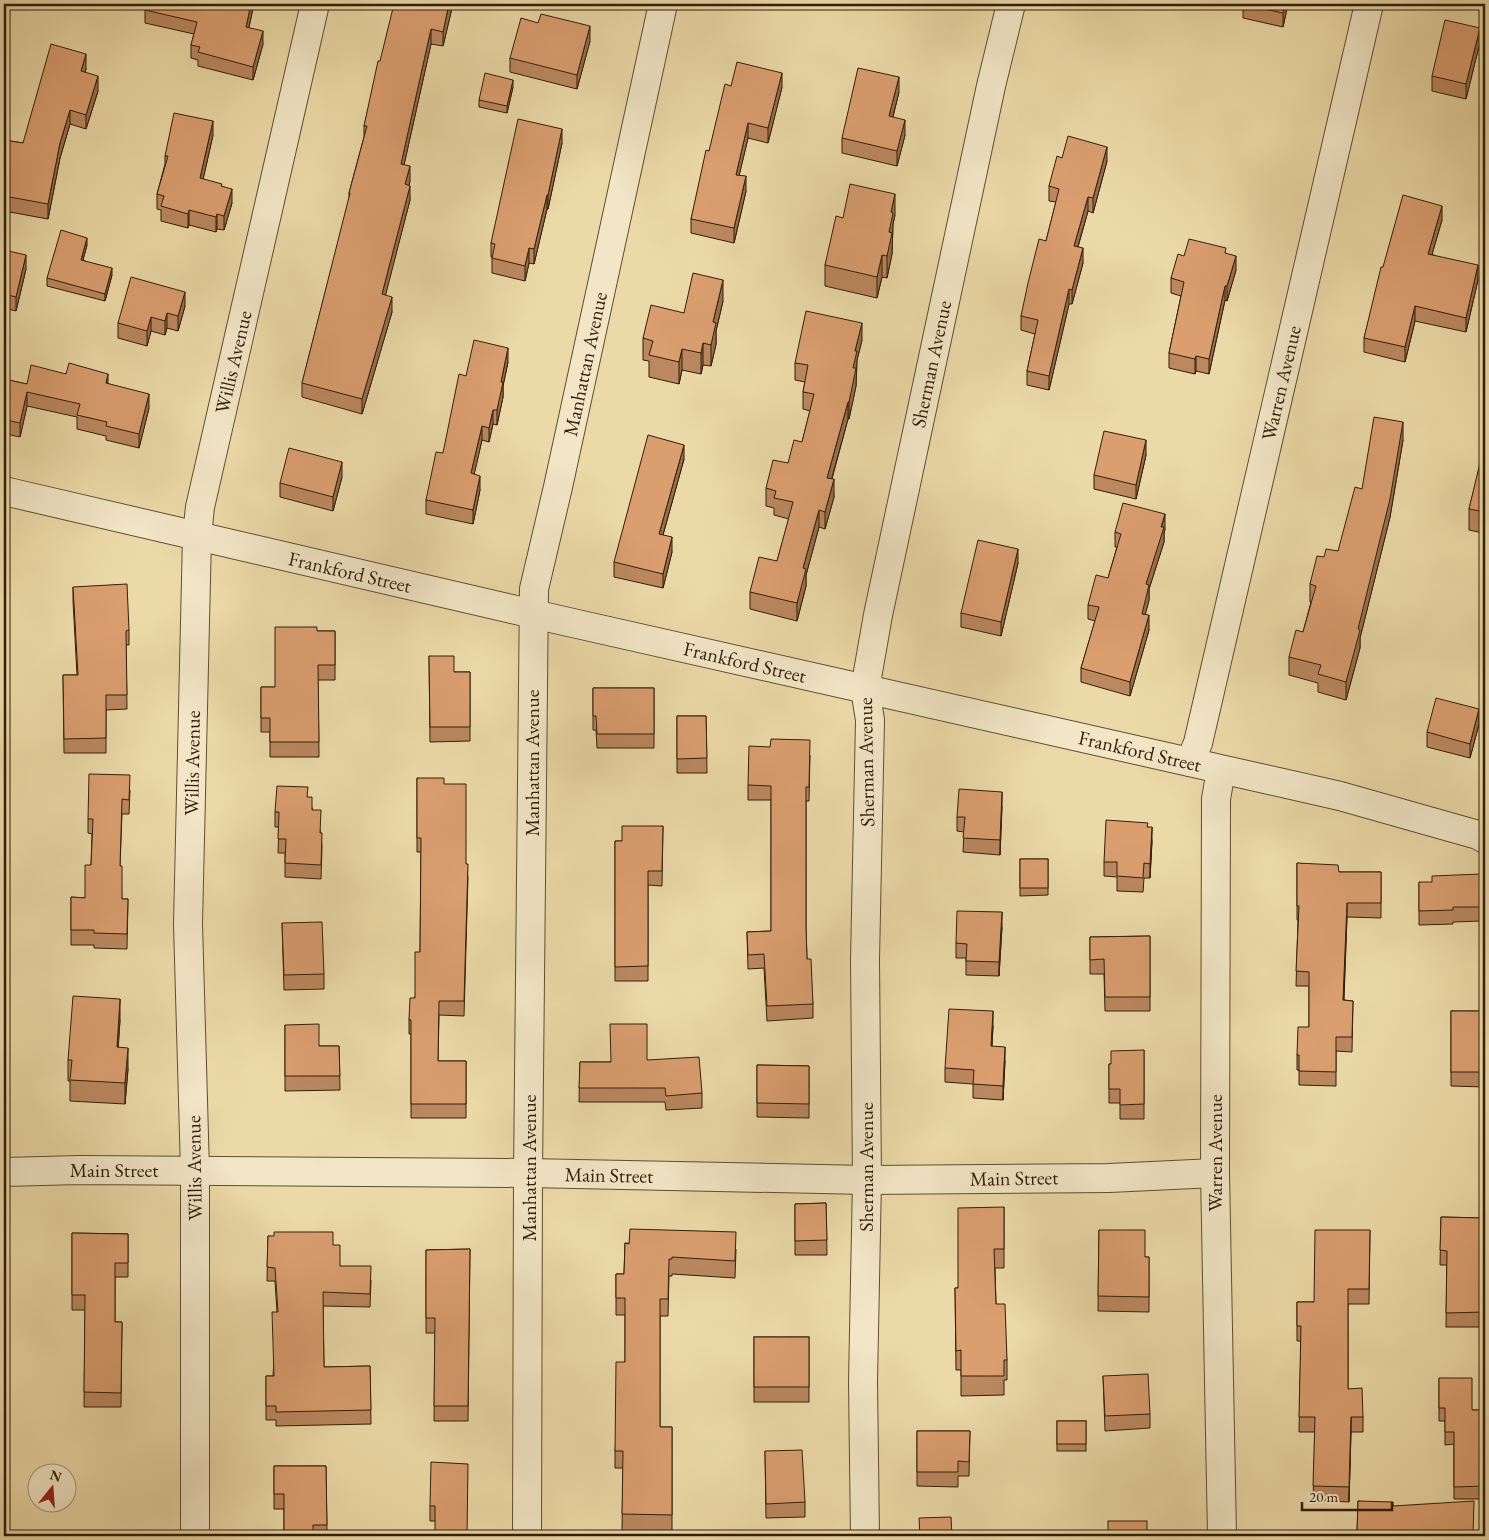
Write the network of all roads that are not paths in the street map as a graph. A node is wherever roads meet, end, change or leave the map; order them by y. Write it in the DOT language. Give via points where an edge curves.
graph roads {
  1 [pos="315,4"];
  2 [pos="662,4"];
  3 [pos="1011,4"];
  4 [pos="1369,4"];
  5 [pos="4,491"];
  6 [pos="197,536"];
  7 [pos="533,614"];
  8 [pos="865,689"];
  9 [pos="1190,762"];
  10 [pos="1221,770"];
  11 [pos="1485,839"];
  12 [pos="195,1171"];
  13 [pos="4,1172"];
  14 [pos="1214,1172"];
  15 [pos="528,1173"];
  16 [pos="867,1180"];
  17 [pos="195,1536"];
  18 [pos="527,1536"];
  19 [pos="865,1536"];
  20 [pos="1222,1536"];
  1 -- 6 [label="street, Willis Avenue" via="203,497"];
  2 -- 7 [label="street, Manhattan Avenue" via="534,589"];
  3 -- 8 [label="street, Sherman Avenue" via="880,605"];
  4 -- 9 [label="street, Warren Avenue" via="1198,743"];
  5 -- 6 [label="street, Frankford Street"];
  6 -- 7 [label="street, Frankford Street"];
  6 -- 12 [label="street, Willis Avenue" via="188,924"];
  7 -- 8 [label="street, Frankford Street"];
  7 -- 15 [label="street, Manhattan Avenue"];
  8 -- 9 [label="street, Frankford Street"];
  8 -- 16 [label="street, Sherman Avenue" via="870,720 865,960"];
  9 -- 10 [label="street, Frankford Street"];
  10 -- 11 [label="street, Frankford Street" via="1340,796"];
  10 -- 14 [label="street, Warren Avenue" via="1216,799"];
  12 -- 13 [label="street, Main Street"];
  12 -- 15 [label="street, Main Street"];
  12 -- 17 [label="street, Willis Avenue"];
  14 -- 16 [label="street, Main Street" via="1109,1178"];
  14 -- 20 [label="street, Warren Avenue"];
  15 -- 16 [label="street, Main Street"];
  15 -- 18 [label="street, Manhattan Avenue"];
  16 -- 19 [label="street, Sherman Avenue" via="863,1382"];
}
